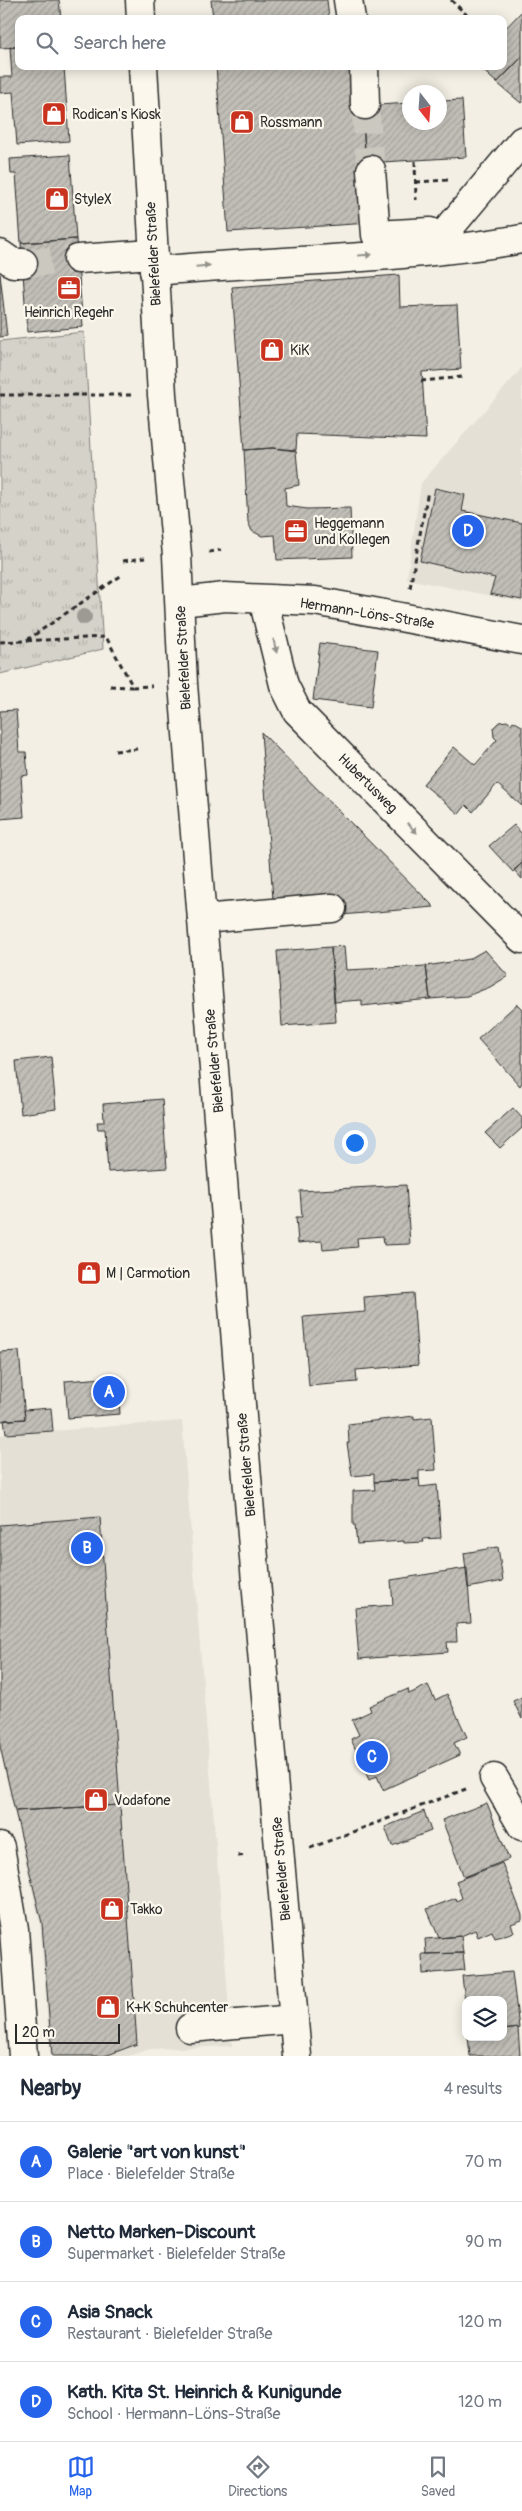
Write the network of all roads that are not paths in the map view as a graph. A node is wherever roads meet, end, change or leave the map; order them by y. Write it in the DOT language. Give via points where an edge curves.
graph roads {
  1 [pos="140,0"];
  2 [pos="348,0"];
  3 [pos="141,15"];
  4 [pos="350,15"];
  5 [pos="143,70"];
  6 [pos="364,70"];
  7 [pos="366,105"];
  8 [pos="522,141"];
  9 [pos="371,170"];
  10 [pos="431,238"];
  11 [pos="522,239"];
  12 [pos="78,259"];
  13 [pos="154,262"];
  14 [pos="263,599"];
  15 [pos="180,602"];
  16 [pos="522,640"];
  17 [pos="332,908"];
  18 [pos="202,919"];
  19 [pos="522,939"];
  20 [pos="494,1778"];
  21 [pos="522,1826"];
  22 [pos="0,1847"];
  23 [pos="7,1931"];
  24 [pos="294,2019"];
  25 [pos="190,2028"];
  26 [pos="23,2056"];
  27 [pos="297,2056"];
  1 -- 3 [label="main road"];
  2 -- 4 [label="main road"];
  5 -- 13 [label="main road, Bielefelder Straße"];
  6 -- 7 [label="main road"];
  8 -- 10 [label="main road"];
  9 -- 10 [label="main road" via="376,235"];
  10 -- 11 [label="main road" via="480,246"];
  13 -- 10 [label="main road, one-way"];
  12 -- 13 [label="main road"];
  13 -- 15 [label="main road, Bielefelder Straße"];
  14 -- 15 [label="main road, Hermann-Löns-Straße" via="225,597"];
  14 -- 16 [label="main road, Hermann-Löns-Straße" via="315,602"];
  14 -- 19 [label="main road, Hubertusweg, one-way" via="284,685 297,711"];
  15 -- 18 [label="main road, Bielefelder Straße" via="183,684"];
  17 -- 18 [label="main road"];
  18 -- 24 [label="main road, Bielefelder Straße"];
  20 -- 21 [label="main road"];
  22 -- 23 [label="main road"];
  23 -- 26 [label="main road"];
  24 -- 25 [label="main road"];
  24 -- 27 [label="main road, Bielefelder Straße"];
}
